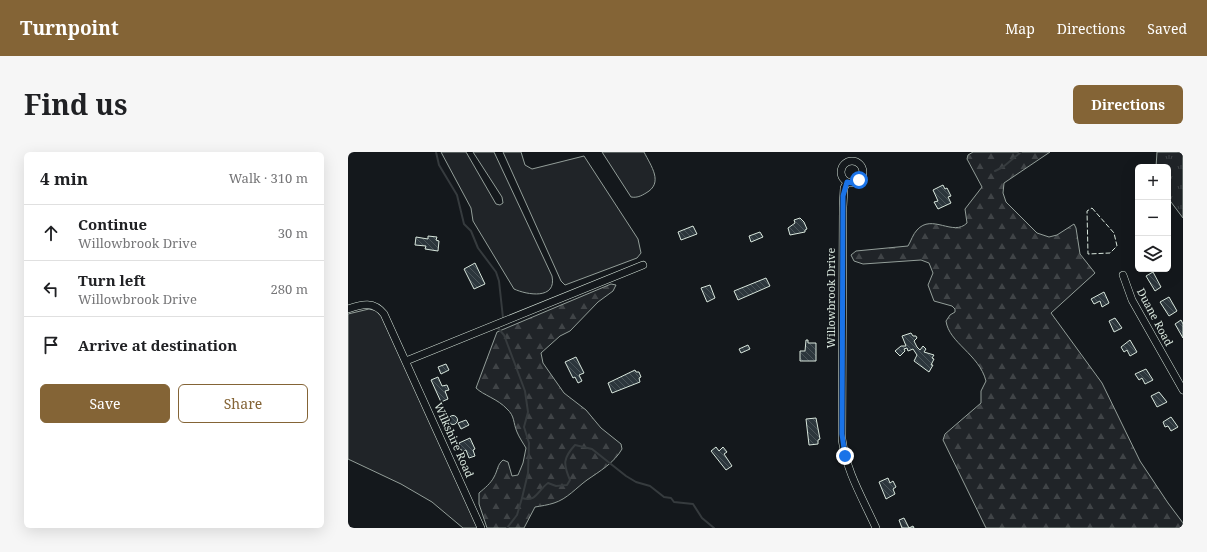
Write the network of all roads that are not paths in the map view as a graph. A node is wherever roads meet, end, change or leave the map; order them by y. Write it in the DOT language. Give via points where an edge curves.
graph roads {
  1 [pos="847,182"];
  2 [pos="643,265"];
  3 [pos="1123,275"];
  4 [pos="348,309"];
  5 [pos="406,361"];
  6 [pos="1183,390"];
  7 [pos="481,528"];
  8 [pos="876,528"];
  1 -- 8 [label="street, Willowbrook Drive" via="842,206 842,439 852,479"];
  2 -- 5 [label="street"];
  3 -- 6 [label="street, Duane Road" via="1132,300"];
  4 -- 5 [label="street, Wilkshire Road" via="362,304 371,304 378,308 384,314"];
  5 -- 7 [label="street, Wilkshire Road"];
}
